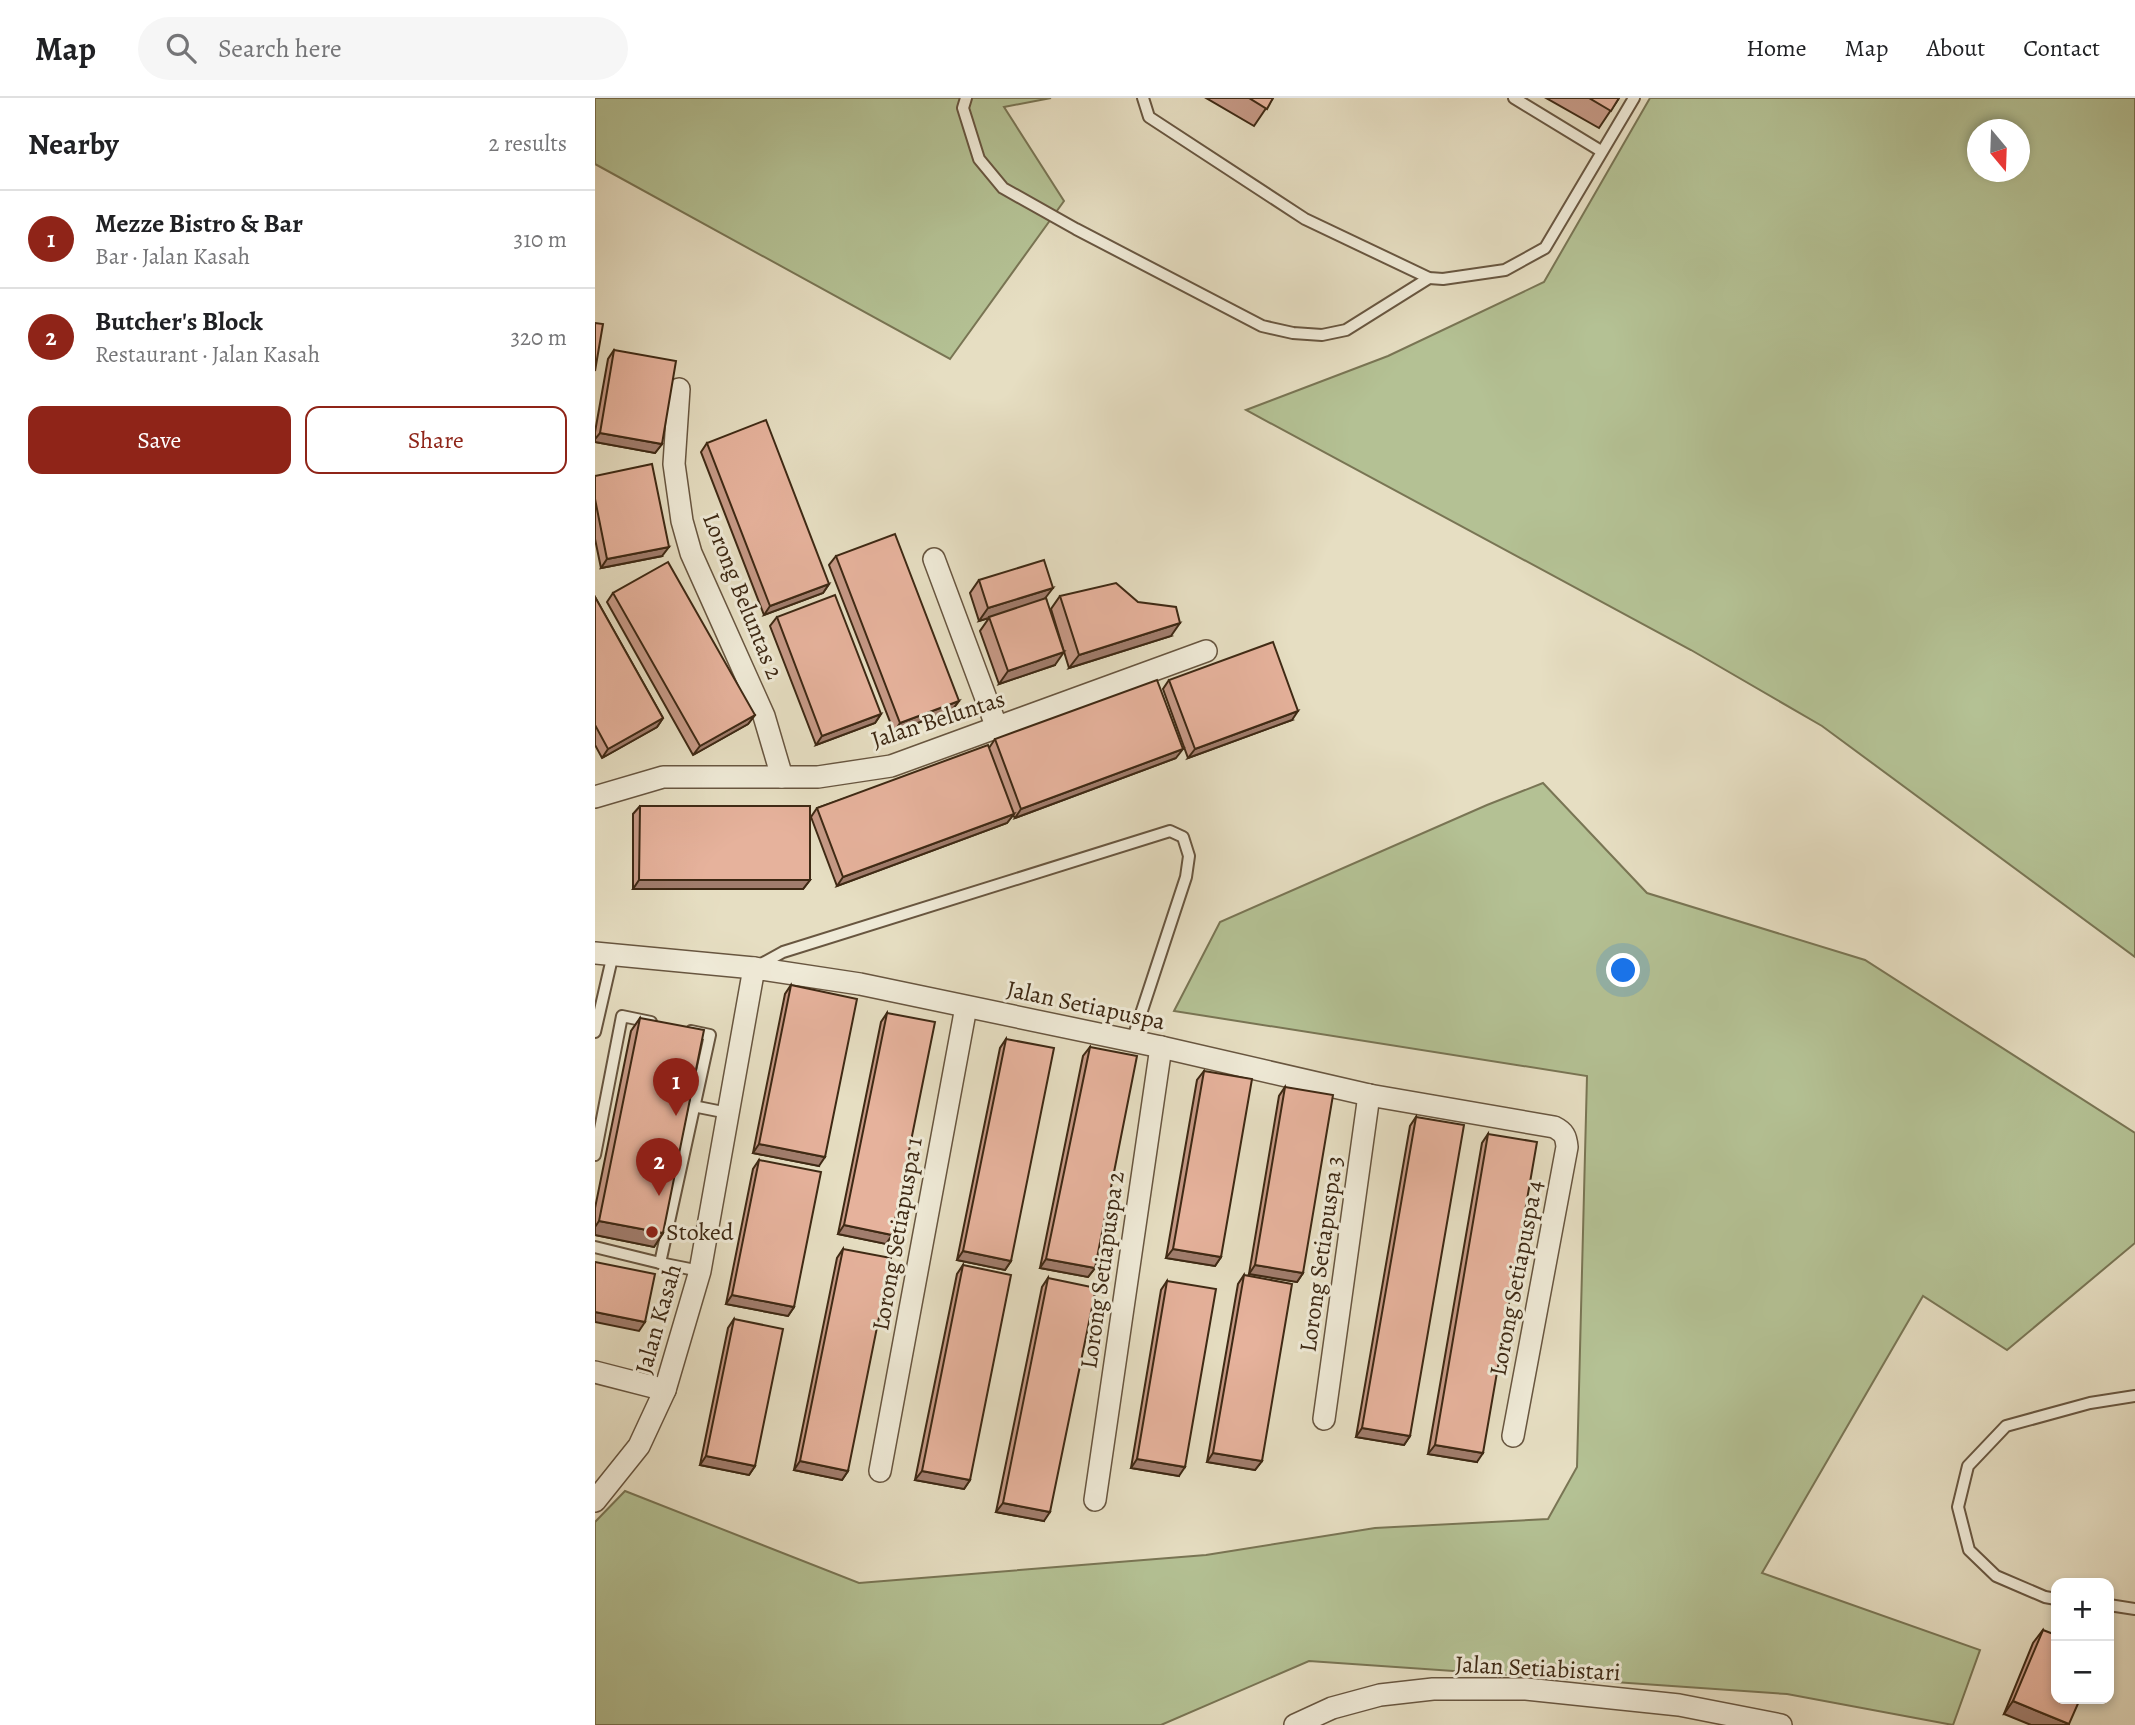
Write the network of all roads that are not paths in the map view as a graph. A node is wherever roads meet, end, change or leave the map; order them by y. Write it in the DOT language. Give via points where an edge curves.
graph roads {
  1 [pos="966,98"];
  2 [pos="1143,98"];
  3 [pos="1514,98"];
  4 [pos="1634,98"];
  5 [pos="1601,151"];
  6 [pos="1429,278"];
  7 [pos="679,389"];
  8 [pos="934,559"];
  9 [pos="1206,651"];
  10 [pos="997,728"];
  11 [pos="782,777"];
  12 [pos="595,797"];
  13 [pos="604,953"];
  14 [pos="754,968"];
  15 [pos="965,1006"];
  16 [pos="598,1010"];
  17 [pos="660,1024"];
  18 [pos="685,1030"];
  19 [pos="595,1032"];
  20 [pos="1132,1041"];
  21 [pos="1161,1047"];
  22 [pos="1369,1095"];
  23 [pos="693,1106"];
  24 [pos="728,1114"];
  25 [pos="1562,1131"];
  26 [pos="595,1155"];
  27 [pos="595,1247"];
  28 [pos="660,1263"];
  29 [pos="700,1271"];
  30 [pos="595,1372"];
  31 [pos="665,1390"];
  32 [pos="2135,1396"];
  33 [pos="1324,1419"];
  34 [pos="1513,1436"];
  35 [pos="880,1471"];
  36 [pos="1095,1500"];
  37 [pos="595,1501"];
  38 [pos="2051,1598"];
  39 [pos="2114,1606"];
  40 [pos="2135,1609"];
  41 [pos="1295,1725"];
  42 [pos="1780,1725"];
  1 -- 6 [label="lane" via="963,108 979,159 1003,188 1262,326 1322,335 1346,330"];
  2 -- 6 [label="lane" via="1149,117 1305,219"];
  3 -- 5 [label="lane"];
  4 -- 5 [label="lane"];
  5 -- 6 [label="lane" via="1545,248 1505,270"];
  7 -- 11 [label="street, Lorong Beluntas 2" via="674,464 682,521 691,553 764,716"];
  8 -- 10 [label="street"];
  9 -- 10 [label="street, Jalan Beluntas"];
  10 -- 11 [label="street, Jalan Beluntas" via="891,766 818,777"];
  11 -- 12 [label="street, Jalan Beluntas" via="663,777"];
  13 -- 14 [label="street, Jalan Setiapuspa"];
  13 -- 16 [label="lane"];
  14 -- 15 [label="street, Jalan Setiapuspa"];
  14 -- 20 [label="lane" via="783,952 1170,831 1183,837 1189,856 1186,877"];
  14 -- 24 [label="street, Jalan Kasah"];
  15 -- 20 [label="street, Jalan Setiapuspa"];
  15 -- 35 [label="street, Lorong Setiapuspa 1"];
  16 -- 19 [label="lane"];
  17 -- 26 [label="lane" via="622,1016"];
  18 -- 23 [label="lane" via="710,1035"];
  20 -- 21 [label="street, Jalan Setiapuspa"];
  21 -- 22 [label="street, Jalan Setiapuspa"];
  21 -- 36 [label="street, Lorong Setiapuspa 2"];
  22 -- 25 [label="street, Jalan Setiapuspa"];
  22 -- 33 [label="street, Lorong Setiapuspa 3"];
  23 -- 24 [label="lane"];
  23 -- 28 [label="lane"];
  24 -- 29 [label="street, Jalan Kasah"];
  25 -- 34 [label="street, Lorong Setiapuspa 4" via="1567,1147"];
  27 -- 28 [label="lane"];
  28 -- 29 [label="lane"];
  29 -- 31 [label="street, Jalan Kasah"];
  30 -- 31 [label="street"];
  31 -- 37 [label="street, Jalan Kasah" via="639,1446"];
  32 -- 38 [label="lane" via="2006,1426 1968,1466 1958,1507 1969,1550 1996,1576"];
  39 -- 40 [label="lane"];
  41 -- 42 [label="street, Jalan Setiabistari" via="1332,1708 1380,1695 1433,1689 1526,1689 1679,1705"];
}
